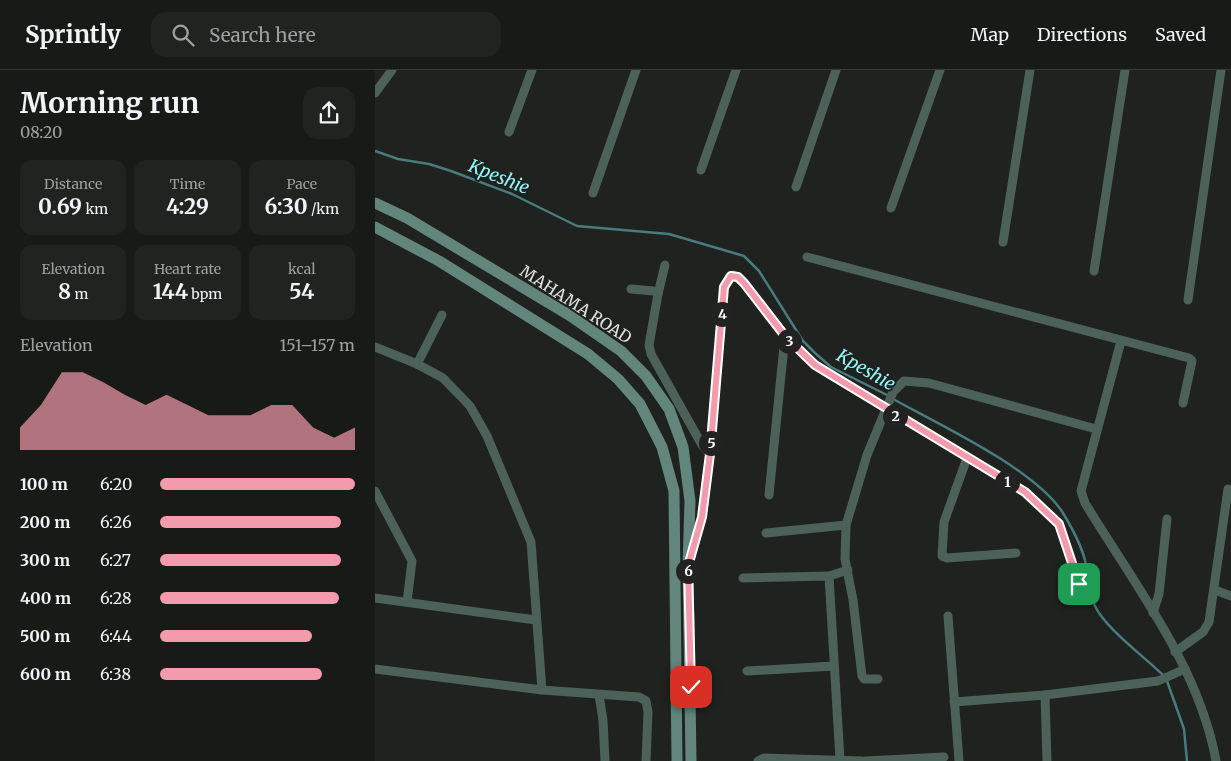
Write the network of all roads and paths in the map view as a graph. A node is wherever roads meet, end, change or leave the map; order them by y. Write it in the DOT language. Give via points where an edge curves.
graph roads {
  1 [pos="392,70"];
  2 [pos="532,70"];
  3 [pos="636,70"];
  4 [pos="736,70"];
  5 [pos="836,70"];
  6 [pos="940,70"];
  7 [pos="1030,70"];
  8 [pos="1125,70"];
  9 [pos="1221,70"];
  10 [pos="375,93"];
  11 [pos="509,132"];
  12 [pos="701,170"];
  13 [pos="796,187"];
  14 [pos="593,193"];
  15 [pos="375,203"];
  16 [pos="891,208"];
  17 [pos="375,228"];
  18 [pos="1003,242"];
  19 [pos="807,257"];
  20 [pos="665,265"];
  21 [pos="1094,271"];
  22 [pos="631,289"];
  23 [pos="658,294"];
  24 [pos="1189,300"];
  25 [pos="442,315"];
  26 [pos="785,336"];
  27 [pos="1121,341"];
  28 [pos="375,347"];
  29 [pos="417,364"];
  30 [pos="1183,403"];
  31 [pos="887,407"];
  32 [pos="1096,429"];
  33 [pos="710,454"];
  34 [pos="967,458"];
  35 [pos="1228,489"];
  36 [pos="375,491"];
  37 [pos="769,495"];
  38 [pos="1167,520"];
  39 [pos="846,526"];
  40 [pos="766,533"];
  41 [pos="1016,554"];
  42 [pos="688,566"];
  43 [pos="847,570"];
  44 [pos="829,576"];
  45 [pos="743,578"];
  46 [pos="1079,584"];
  47 [pos="1215,590"];
  48 [pos="1231,596"];
  49 [pos="375,598"];
  50 [pos="407,602"];
  51 [pos="1153,613"];
  52 [pos="948,616"];
  53 [pos="536,620"];
  54 [pos="1175,652"];
  55 [pos="834,666"];
  56 [pos="375,669"];
  57 [pos="1185,669"];
  58 [pos="747,671"];
  59 [pos="878,679"];
  60 [pos="542,690"];
  61 [pos="599,695"];
  62 [pos="1045,695"];
  63 [pos="954,702"];
  64 [pos="944,757"];
  65 [pos="840,760"];
  66 [pos="605,761"];
  67 [pos="646,761"];
  68 [pos="677,761"];
  69 [pos="691,761"];
  70 [pos="758,761"];
  71 [pos="863,761"];
  72 [pos="959,761"];
  73 [pos="1047,761"];
  74 [pos="1216,761"];
  1 -- 10 [label="street"];
  2 -- 11 [label="street"];
  3 -- 14 [label="street"];
  4 -- 12 [label="street"];
  5 -- 13 [label="street"];
  6 -- 16 [label="street"];
  7 -- 18 [label="street"];
  8 -- 21 [label="street"];
  9 -- 24 [label="street"];
  15 -- 42 [label="street, MAHAMA ROAD" via="407,218 569,315 621,351 646,376 669,409 683,447 690,501"];
  17 -- 68 [label="street" via="439,262 588,354 618,379 640,404 662,446 674,491"];
  19 -- 27 [label="street"];
  20 -- 23 [label="street"];
  22 -- 23 [label="street"];
  23 -- 33 [label="street" via="649,342 651,354"];
  25 -- 29 [label="street"];
  26 -- 31 [label="street" via="815,365"];
  26 -- 33 [label="street" via="744,283 733,275 729,277 724,287"];
  26 -- 37 [label="street"];
  27 -- 30 [label="street" via="1189,358 1192,361 1191,371"];
  27 -- 32 [label="street"];
  28 -- 29 [label="street"];
  29 -- 53 [label="street" via="443,378 470,406 487,436 531,542"];
  31 -- 32 [label="street" via="893,392 904,381 929,383"];
  31 -- 34 [label="street"];
  31 -- 39 [label="street" via="867,455"];
  32 -- 51 [label="street" via="1081,491 1085,503"];
  33 -- 42 [label="street" via="702,517"];
  34 -- 41 [label="street" via="944,522 942,556"];
  34 -- 46 [label="street" via="1025,492 1059,524"];
  35 -- 47 [label="street"];
  36 -- 50 [label="street" via="412,562"];
  38 -- 51 [label="street" via="1159,594"];
  39 -- 40 [label="street"];
  39 -- 43 [label="street"];
  42 -- 69 [label="street, MAHAMA ROAD"];
  43 -- 44 [label="street"];
  43 -- 59 [label="street" via="862,676"];
  44 -- 45 [label="street"];
  44 -- 55 [label="street"];
  47 -- 48 [label="street"];
  47 -- 54 [label="street" via="1206,628"];
  49 -- 50 [label="street"];
  50 -- 53 [label="street"];
  51 -- 54 [label="street"];
  52 -- 63 [label="street"];
  53 -- 60 [label="street"];
  54 -- 57 [label="street"];
  55 -- 58 [label="street"];
  55 -- 65 [label="street"];
  56 -- 60 [label="street"];
  57 -- 62 [label="street" via="1158,681"];
  57 -- 74 [label="street" via="1212,739"];
  60 -- 61 [label="street"];
  61 -- 66 [label="street"];
  61 -- 67 [label="street" via="639,697 646,701"];
  62 -- 63 [label="street"];
  62 -- 73 [label="street"];
  63 -- 72 [label="street"];
  64 -- 71 [label="street"];
  65 -- 70 [label="street" via="765,758"];
  65 -- 71 [label="street"];
}
